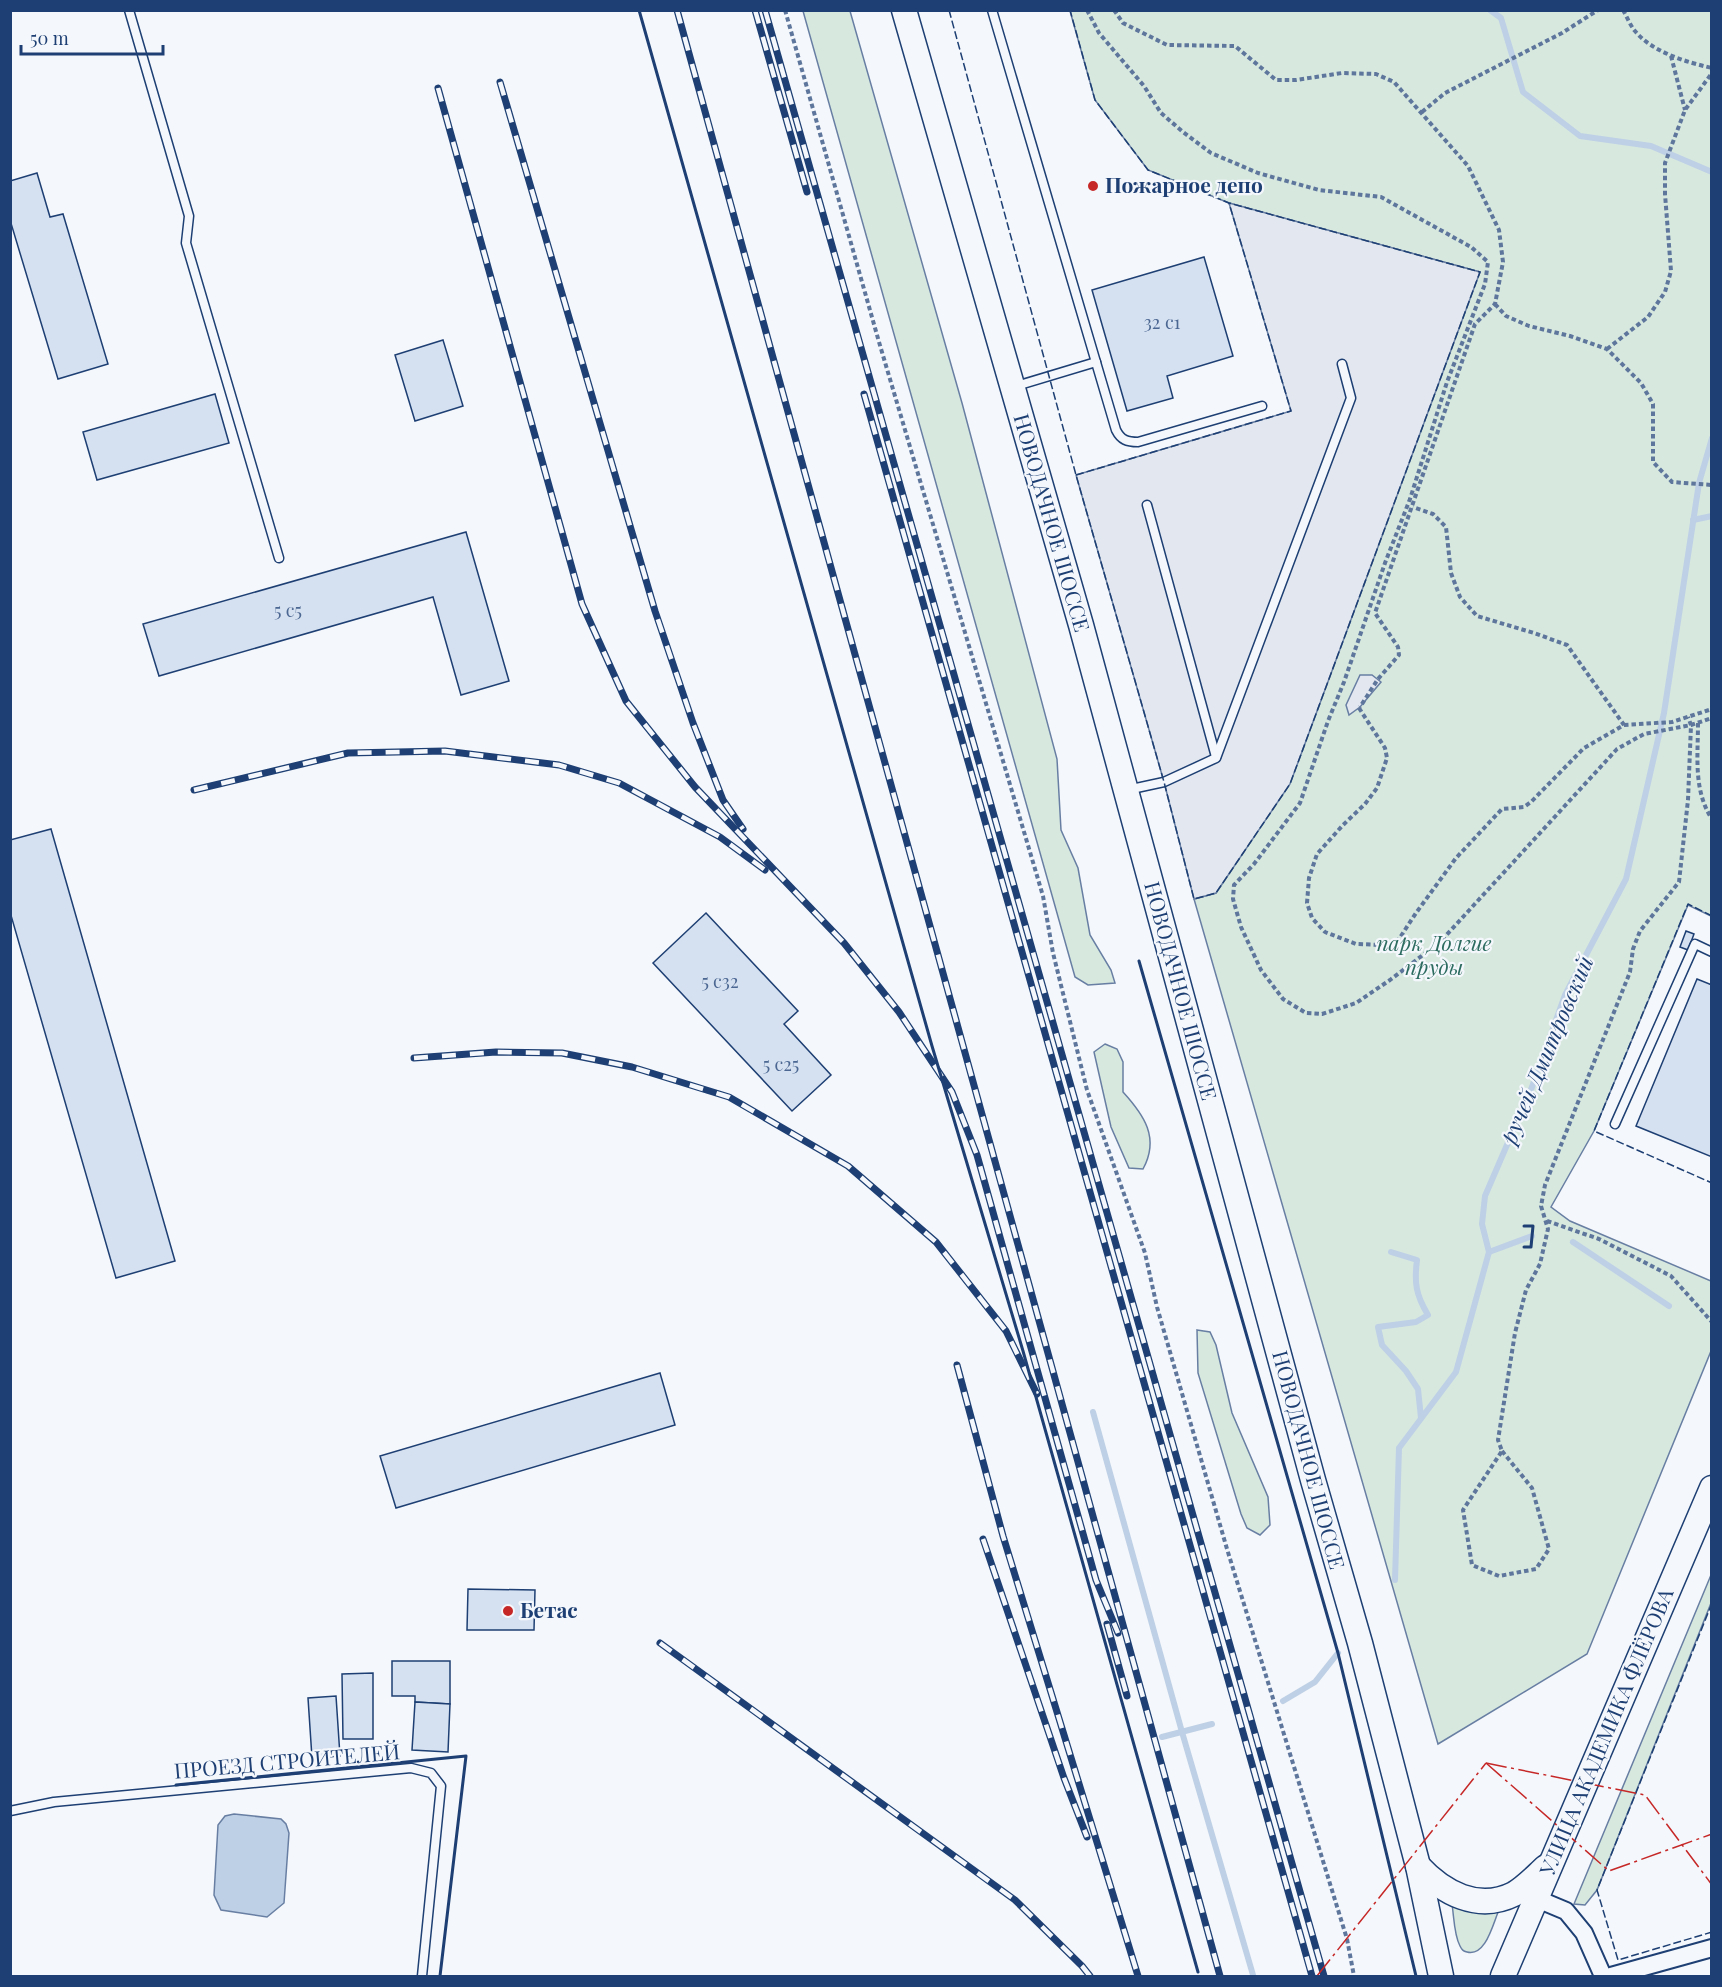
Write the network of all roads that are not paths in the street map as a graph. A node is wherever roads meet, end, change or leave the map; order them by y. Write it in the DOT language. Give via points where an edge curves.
graph roads {
  1 [pos="129,10"];
  2 [pos="904,10"];
  3 [pos="992,10"];
  4 [pos="1096,362"];
  5 [pos="1342,364"];
  6 [pos="1012,387"];
  7 [pos="1262,406"];
  8 [pos="1147,505"];
  9 [pos="279,558"];
  10 [pos="1216,758"];
  11 [pos="1126,790"];
  12 [pos="1712,952"];
  13 [pos="1615,1124"];
  14 [pos="1712,1488"];
  15 [pos="10,1811"];
  16 [pos="1550,1863"];
  17 [pos="1418,1866"];
  18 [pos="1535,1898"];
  19 [pos="1711,1952"];
  20 [pos="422,1977"];
  21 [pos="1441,1977"];
  22 [pos="1503,1977"];
  23 [pos="1603,1977"];
  24 [pos="1611,1977"];
  1 -- 9 [label="lane" via="189,216 186,243"];
  2 -- 6 [label="street, НОВОДАЧНОЕ ШОССЕ"];
  3 -- 4 [label="lane"];
  4 -- 6 [label="lane"];
  4 -- 7 [label="lane" via="1116,430 1120,438 1129,442"];
  5 -- 10 [label="lane" via="1351,398"];
  6 -- 11 [label="street, НОВОДАЧНОЕ ШОССЕ"];
  8 -- 10 [label="lane"];
  10 -- 11 [label="lane" via="1164,782"];
  11 -- 17 [label="street, НОВОДАЧНОЕ ШОССЕ"];
  12 -- 13 [label="lane" via="1695,944"];
  14 -- 16 [label="street, УЛИЦА АКАДЕМИКА ФЛЁРОВА"];
  15 -- 20 [label="lane, ПРОЕЗД СТРОИТЕЛЕЙ" via="54,1802 399,1769 431,1773 441,1786"];
  16 -- 17 [label="street" via="1515,1893 1495,1901 1461,1897 1432,1882"];
  16 -- 18 [label="street, УЛИЦА АКАДЕМИКА ФЛЁРОВА"];
  17 -- 21 [label="street, НОВОДАЧНОЕ ШОССЕ"];
  18 -- 22 [label="street, УЛИЦА АКАДЕМИКА ФЛЁРОВА"];
  18 -- 23 [label="street" via="1566,1911 1584,1933"];
  19 -- 24 [label="street"];
}
